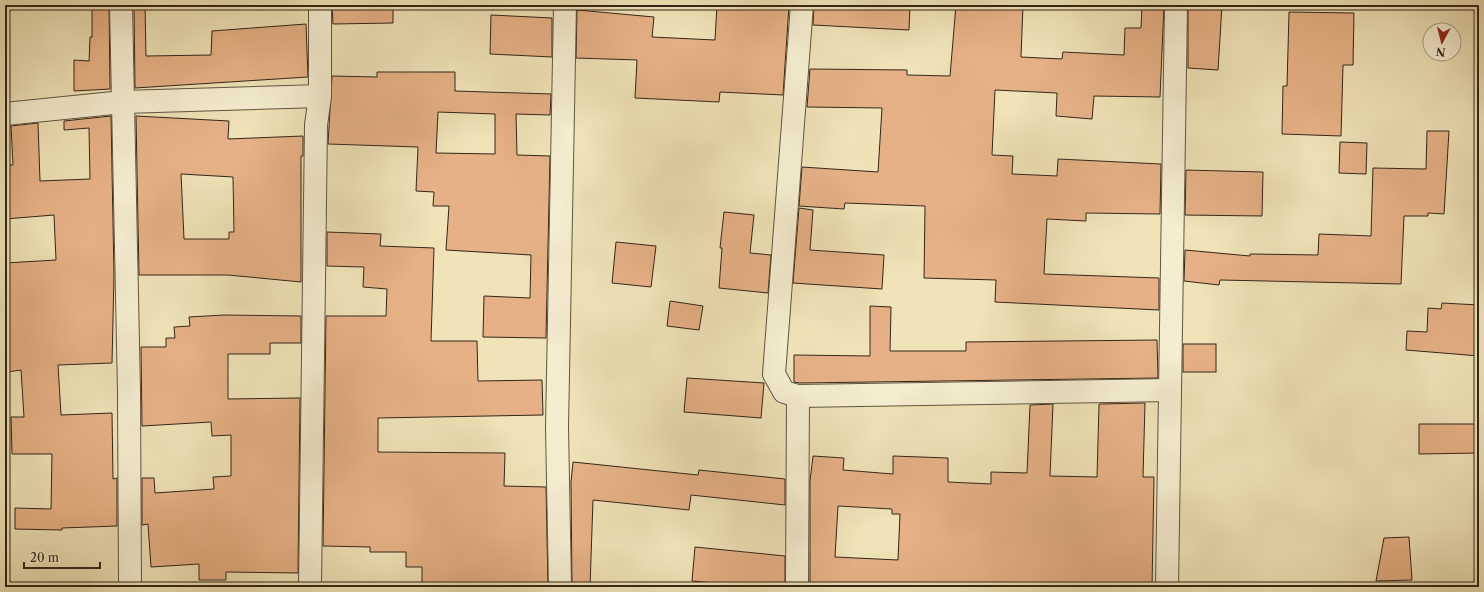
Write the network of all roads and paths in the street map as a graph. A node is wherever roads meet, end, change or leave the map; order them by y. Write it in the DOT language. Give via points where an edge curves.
graph roads {
  1 [pos="121,5"];
  2 [pos="320,5"];
  3 [pos="565,5"];
  4 [pos="802,5"];
  5 [pos="1176,5"];
  6 [pos="320,96"];
  7 [pos="123,102"];
  8 [pos="5,114"];
  9 [pos="1170,390"];
  10 [pos="798,396"];
  11 [pos="130,587"];
  12 [pos="310,587"];
  13 [pos="560,587"];
  14 [pos="797,587"];
  15 [pos="1167,587"];
  1 -- 7 [label="street"];
  2 -- 6 [label="street"];
  3 -- 13 [label="street" via="558,427"];
  4 -- 10 [label="street" via="774,374 784,392"];
  5 -- 9 [label="street"];
  6 -- 7 [label="street"];
  6 -- 12 [label="street" via="316,125"];
  7 -- 8 [label="street"];
  7 -- 11 [label="street"];
  9 -- 10 [label="street"];
  9 -- 15 [label="street"];
  10 -- 14 [label="street"];
}
